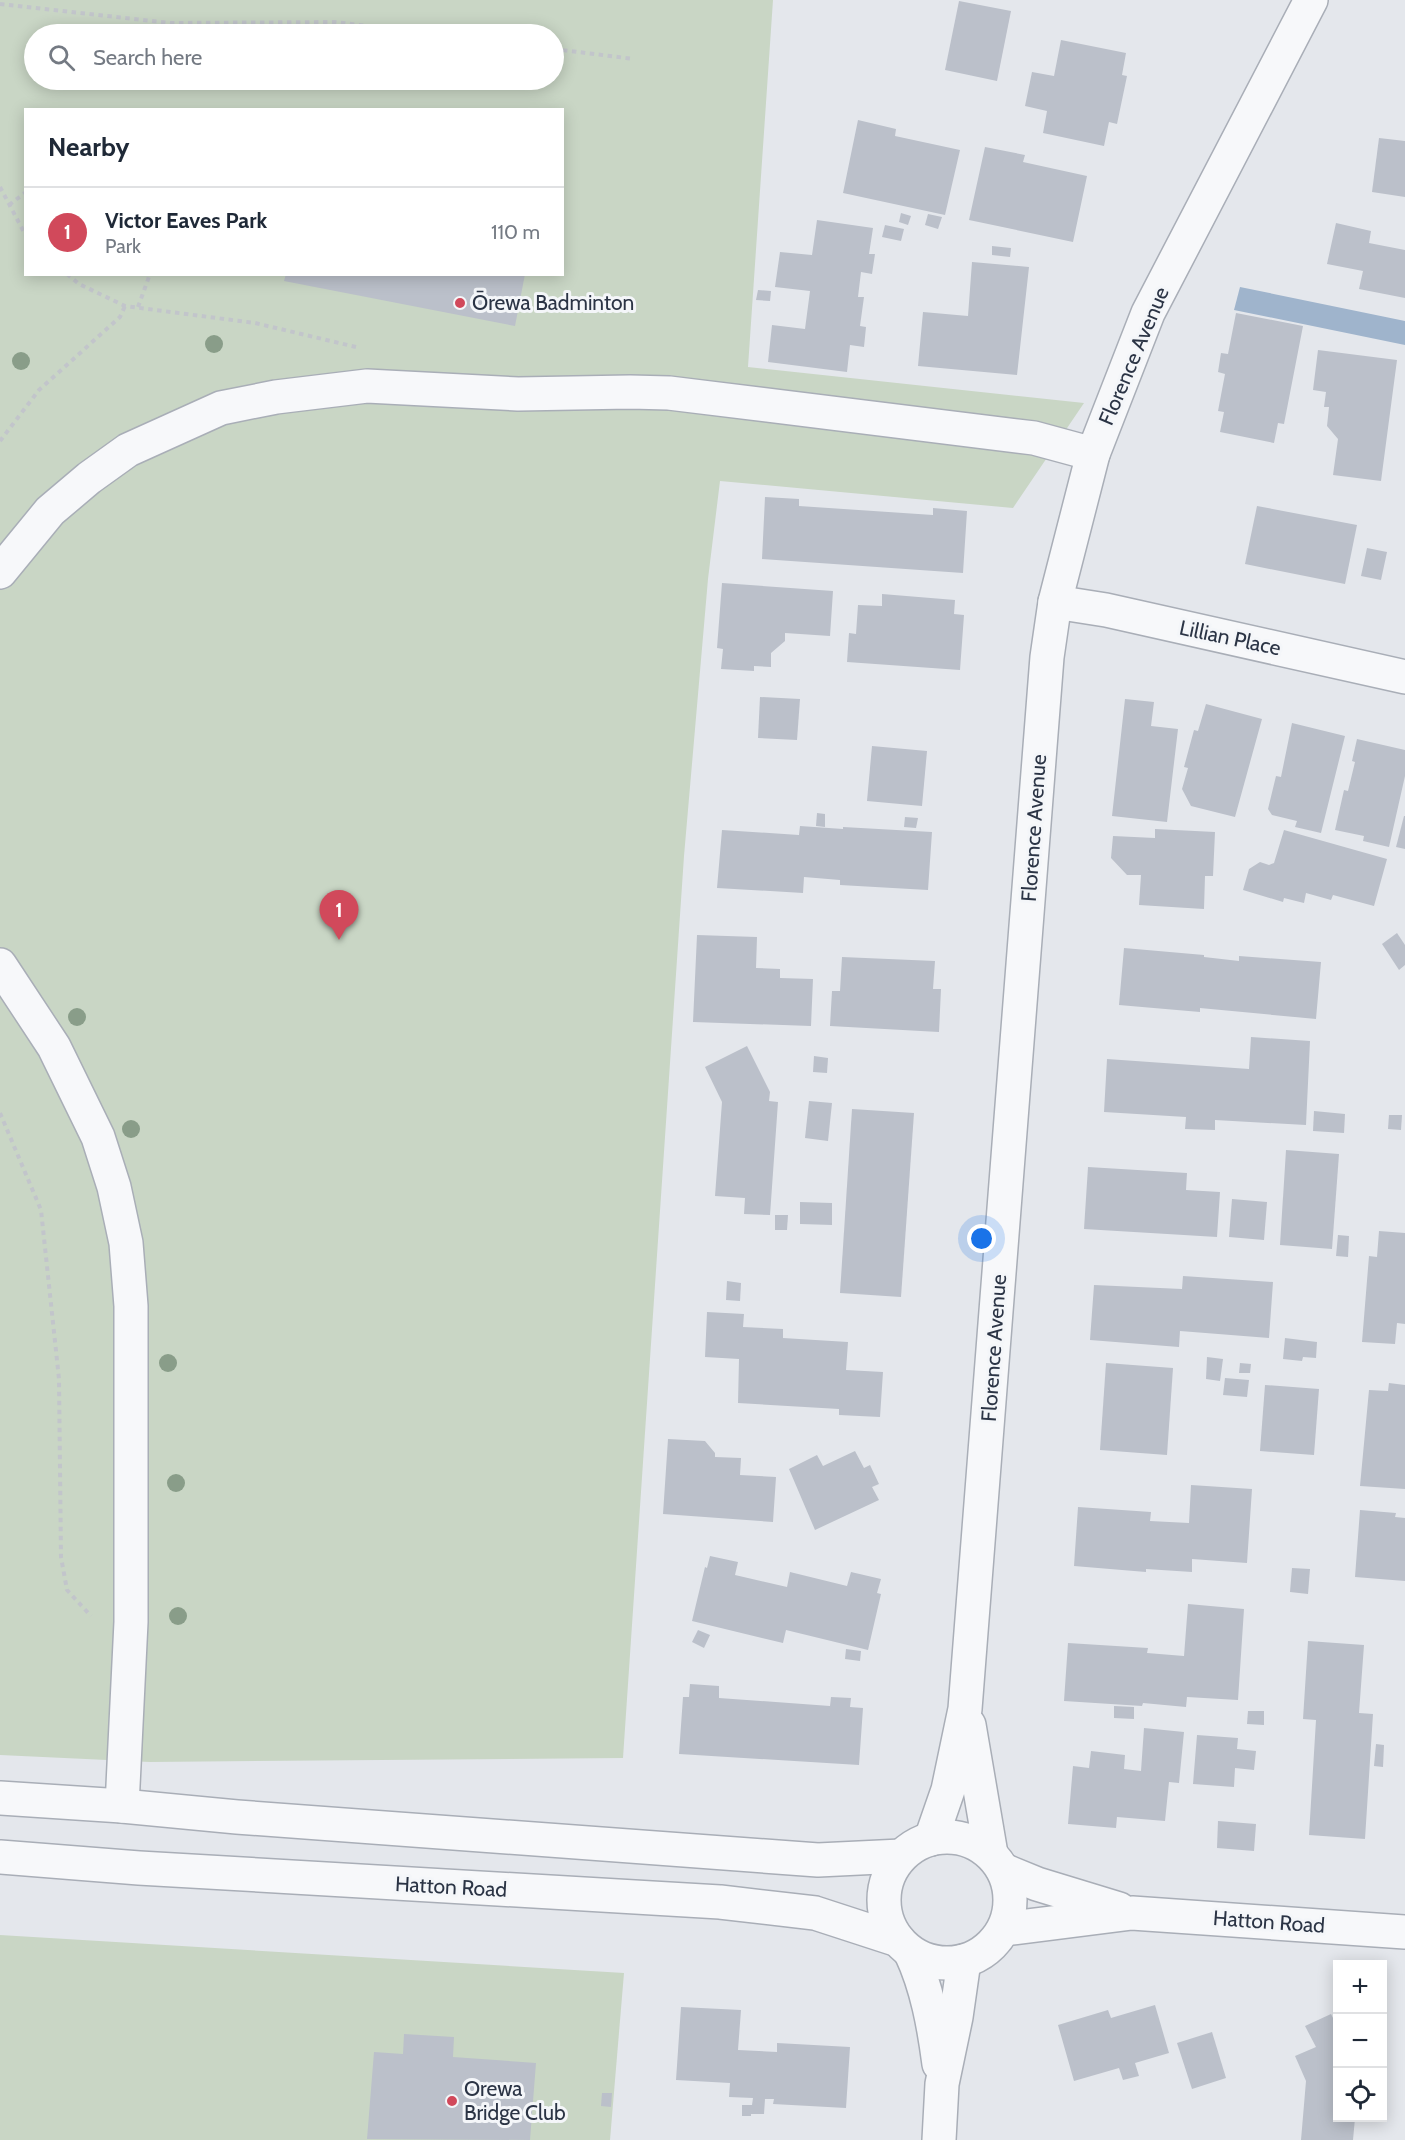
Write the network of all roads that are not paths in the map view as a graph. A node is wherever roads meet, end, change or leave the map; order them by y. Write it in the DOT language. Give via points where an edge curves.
graph roads {
  1 [pos="1311,0"];
  2 [pos="1093,454"];
  3 [pos="0,572"];
  4 [pos="1055,602"];
  5 [pos="1405,677"];
  6 [pos="0,965"];
  7 [pos="965,1709"];
  8 [pos="0,1798"];
  9 [pos="122,1806"];
  10 [pos="931,1839"];
  11 [pos="901,1856"];
  12 [pos="0,1857"];
  13 [pos="997,1862"];
  14 [pos="1132,1912"];
  15 [pos="1004,1929"];
  16 [pos="1405,1932"];
  17 [pos="904,1946"];
  18 [pos="964,1961"];
  19 [pos="942,2084"];
  20 [pos="939,2140"];
  1 -- 2 [label="street, Florence Avenue" via="1148,314"];
  2 -- 3 [label="street" via="1034,438 669,393 518,394 367,386 320,390 221,408 128,450 50,512"];
  2 -- 4 [label="street, Florence Avenue"];
  4 -- 5 [label="street, Lillian Place"];
  4 -- 7 [label="street, Florence Avenue" via="1047,657"];
  6 -- 9 [label="street" via="54,1047 98,1137 126,1243 131,1306 131,1622"];
  7 -- 10 [label="street, Florence Avenue" via="948,1790"];
  7 -- 13 [label="street, Florence Avenue"];
  8 -- 9 [label="street"];
  9 -- 11 [label="street" via="818,1860"];
  10 -- 11 [label="street"];
  10 -- 13 [label="street" via="952,1837 973,1842"];
  11 -- 17 [label="street" via="885,1887 884,1905 889,1924"];
  12 -- 17 [label="street, Hatton Road" via="222,1874 720,1902 815,1913"];
  13 -- 14 [label="street, Hatton Road" via="1037,1884"];
  13 -- 15 [label="street" via="1010,1891 1010,1911"];
  14 -- 15 [label="street, Hatton Road"];
  14 -- 16 [label="street, Hatton Road"];
  15 -- 18 [label="street" via="981,1954"];
  17 -- 18 [label="street" via="928,1961"];
  17 -- 19 [label="street" via="921,1974"];
  18 -- 19 [label="street"];
  19 -- 20 [label="street"];
}
